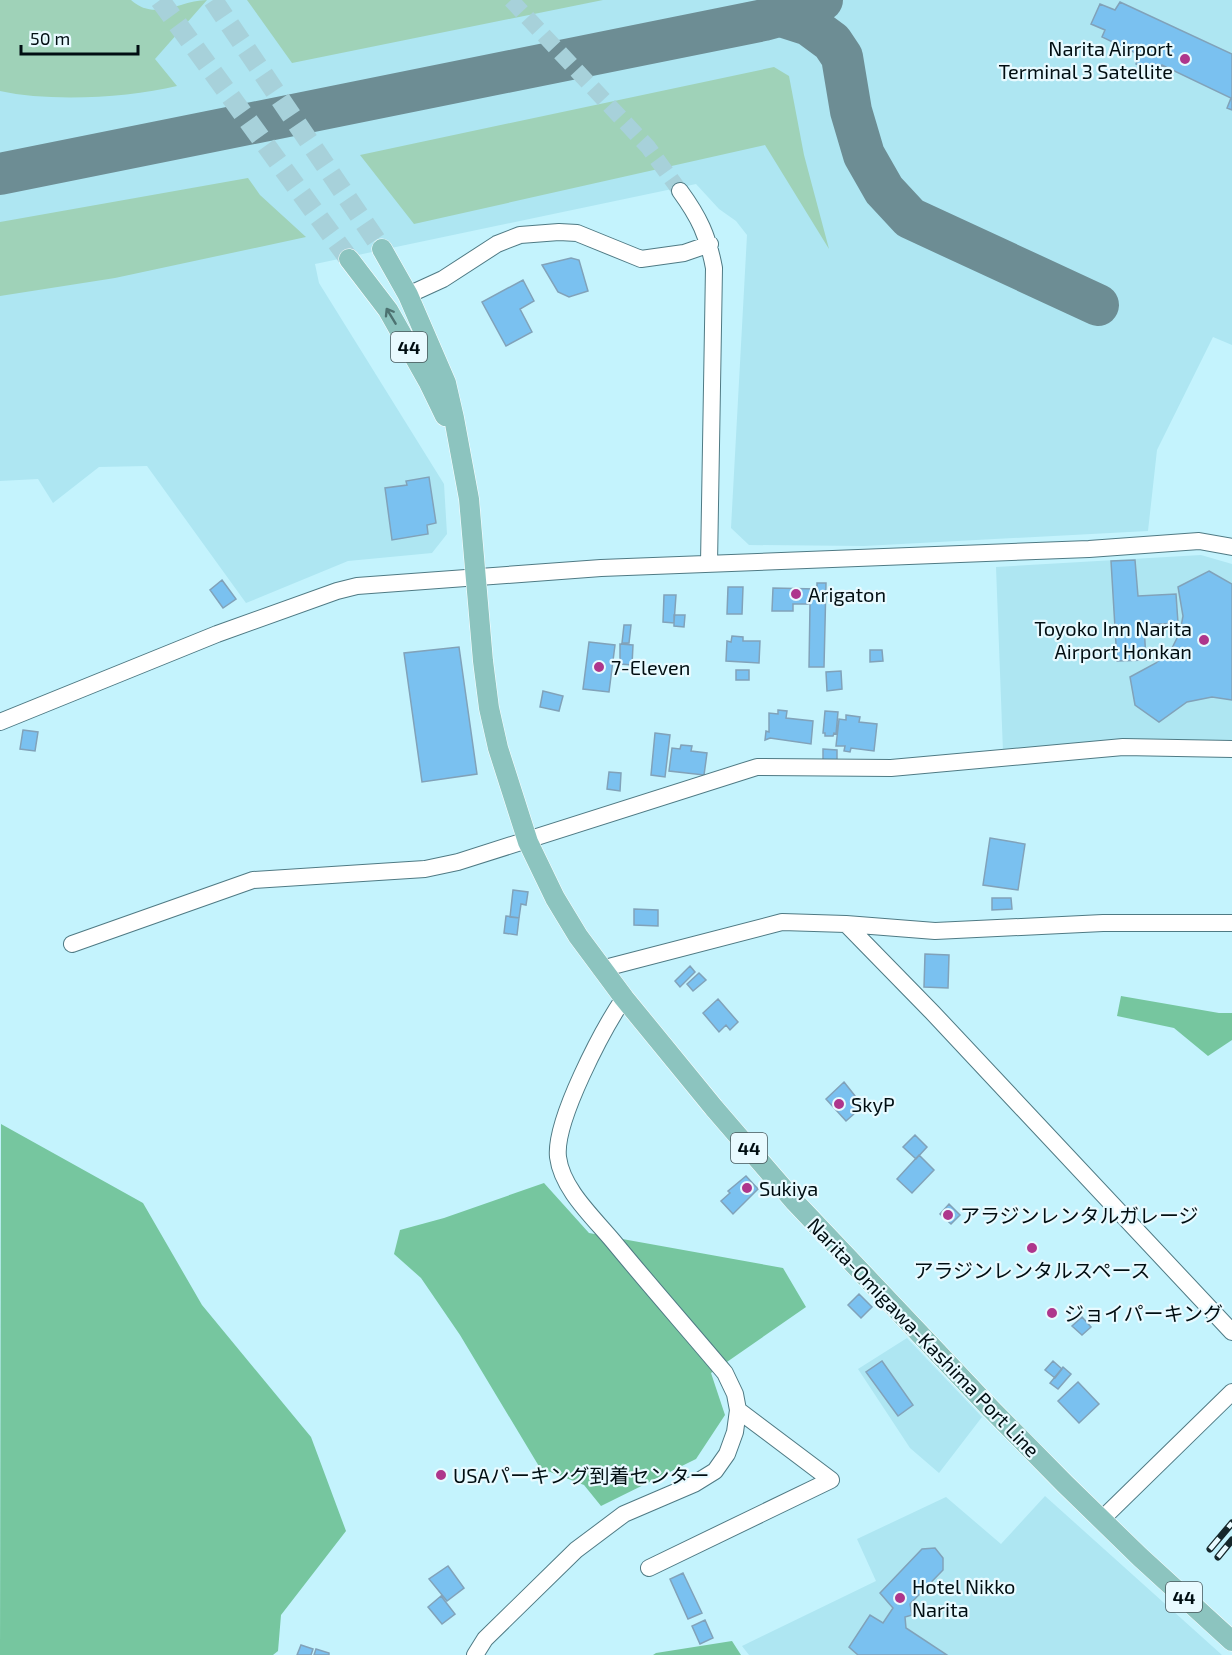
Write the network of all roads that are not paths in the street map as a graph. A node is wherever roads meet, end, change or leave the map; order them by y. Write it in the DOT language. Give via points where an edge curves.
graph roads {
  1 [pos="680,191"];
  2 [pos="710,244"];
  3 [pos="382,249"];
  4 [pos="349,259"];
  5 [pos="408,295"];
  6 [pos="457,443"];
  7 [pos="1232,547"];
  8 [pos="709,564"];
  9 [pos="476,576"];
  10 [pos="0,722"];
  11 [pos="1232,749"];
  12 [pos="528,842"];
  13 [pos="1232,923"];
  14 [pos="846,924"];
  15 [pos="72,944"];
  16 [pos="601,969"];
  17 [pos="624,999"];
  18 [pos="1232,1332"];
  19 [pos="1232,1392"];
  20 [pos="738,1410"];
  21 [pos="1101,1520"];
  22 [pos="649,1568"];
  23 [pos="1232,1641"];
  24 [pos="475,1655"];
  1 -- 2 [label="street"];
  2 -- 5 [label="street" via="684,253 642,259 577,233 520,235 496,244 443,279"];
  2 -- 8 [label="street" via="714,268"];
  3 -- 5 [label="main road, Narita-Omigawa-Kashima Port Line / 44"];
  6 -- 4 [label="main road, Narita-Omigawa-Kashima Port Line / 44, one-way" via="388,310"];
  5 -- 6 [label="main road, Narita-Omigawa-Kashima Port Line / 44" via="446,383"];
  6 -- 9 [label="main road, Narita-Omigawa-Kashima Port Line / 44" via="469,499"];
  7 -- 8 [label="street" via="1199,541"];
  8 -- 9 [label="street"];
  9 -- 10 [label="street" via="337,591 217,634"];
  9 -- 12 [label="main road, Narita-Omigawa-Kashima Port Line / 44" via="489,708"];
  11 -- 12 [label="street" via="1123,747 891,768 757,767"];
  12 -- 15 [label="street" via="425,869 253,880"];
  12 -- 16 [label="main road, Narita-Omigawa-Kashima Port Line / 44" via="555,898"];
  13 -- 14 [label="street" via="1102,923 935,931"];
  14 -- 16 [label="street" via="782,922"];
  14 -- 18 [label="street"];
  16 -- 17 [label="main road, Narita-Omigawa-Kashima Port Line / 44"];
  17 -- 20 [label="street" via="600,1038 564,1117 558,1157 563,1175 576,1195 725,1374"];
  17 -- 21 [label="main road, Narita-Omigawa-Kashima Port Line / 44" via="795,1202"];
  19 -- 21 [label="street"];
  20 -- 22 [label="street" via="831,1480"];
  20 -- 24 [label="street" via="727,1454 715,1471 624,1514 576,1550 485,1639"];
  21 -- 23 [label="main road, Narita-Omigawa-Kashima Port Line / 44"];
}
